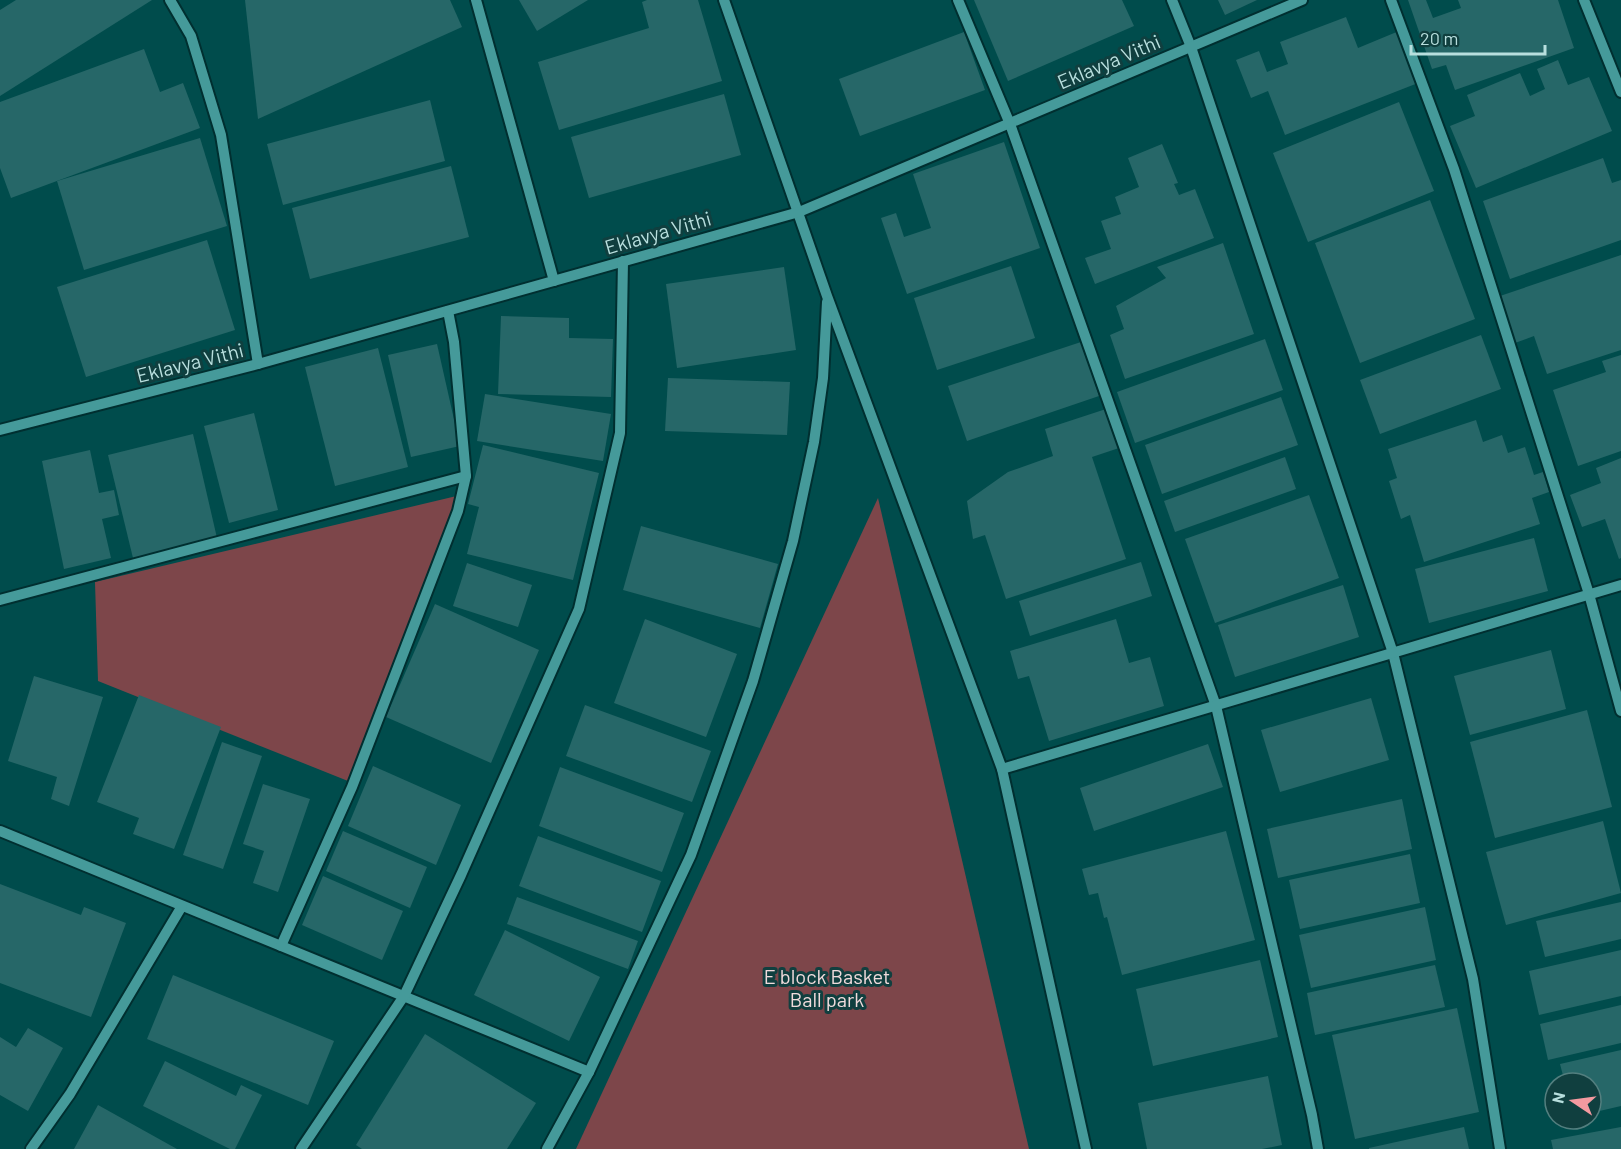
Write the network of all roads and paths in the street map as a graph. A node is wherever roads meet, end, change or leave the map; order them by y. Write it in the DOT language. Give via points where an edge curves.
graph roads {
  1 [pos="170,0"];
  2 [pos="476,0"];
  3 [pos="723,0"];
  4 [pos="958,0"];
  5 [pos="1172,0"];
  6 [pos="1302,0"];
  7 [pos="1391,0"];
  8 [pos="1584,0"];
  9 [pos="1191,47"];
  10 [pos="1621,92"];
  11 [pos="1010,124"];
  12 [pos="799,213"];
  13 [pos="623,261"];
  14 [pos="554,281"];
  15 [pos="827,296"];
  16 [pos="448,311"];
  17 [pos="258,364"];
  18 [pos="0,430"];
  19 [pos="466,476"];
  20 [pos="1621,585"];
  21 [pos="1589,594"];
  22 [pos="0,600"];
  23 [pos="1393,653"];
  24 [pos="1216,706"];
  25 [pos="1621,711"];
  26 [pos="1002,770"];
  27 [pos="0,831"];
  28 [pos="182,906"];
  29 [pos="281,946"];
  30 [pos="404,996"];
  31 [pos="589,1072"];
  32 [pos="32,1149"];
  33 [pos="302,1149"];
  34 [pos="547,1149"];
  35 [pos="1086,1149"];
  36 [pos="1318,1149"];
  37 [pos="1500,1149"];
  1 -- 17 [label="street" via="191,36 221,135"];
  2 -- 14 [label="street"];
  3 -- 12 [label="street"];
  4 -- 11 [label="street"];
  5 -- 9 [label="street"];
  6 -- 9 [label="street, Eklavya Vithi"];
  7 -- 21 [label="street" via="1454,169"];
  8 -- 10 [label="street"];
  9 -- 11 [label="street, Eklavya Vithi"];
  9 -- 23 [label="street"];
  11 -- 12 [label="street, Eklavya Vithi"];
  11 -- 24 [label="street"];
  12 -- 13 [label="street, Eklavya Vithi"];
  12 -- 15 [label="street"];
  13 -- 14 [label="street, Eklavya Vithi"];
  13 -- 30 [label="street" via="620,433 579,609"];
  14 -- 16 [label="street, Eklavya Vithi"];
  15 -- 26 [label="street"];
  15 -- 31 [label="street" via="823,378 814,442 793,541 753,681 691,855"];
  16 -- 17 [label="street, Eklavya Vithi"];
  16 -- 19 [label="street"];
  17 -- 18 [label="street, Eklavya Vithi"];
  19 -- 22 [label="street"];
  19 -- 29 [label="street" via="458,511 352,787"];
  20 -- 21 [label="street"];
  21 -- 23 [label="street"];
  21 -- 25 [label="street"];
  23 -- 24 [label="street"];
  23 -- 37 [label="street" via="1473,979"];
  24 -- 26 [label="street"];
  24 -- 36 [label="street"];
  26 -- 35 [label="street"];
  27 -- 28 [label="street"];
  28 -- 29 [label="street"];
  28 -- 32 [label="street" via="70,1094"];
  29 -- 30 [label="street"];
  30 -- 31 [label="street"];
  30 -- 33 [label="street"];
  31 -- 34 [label="street"];
}
